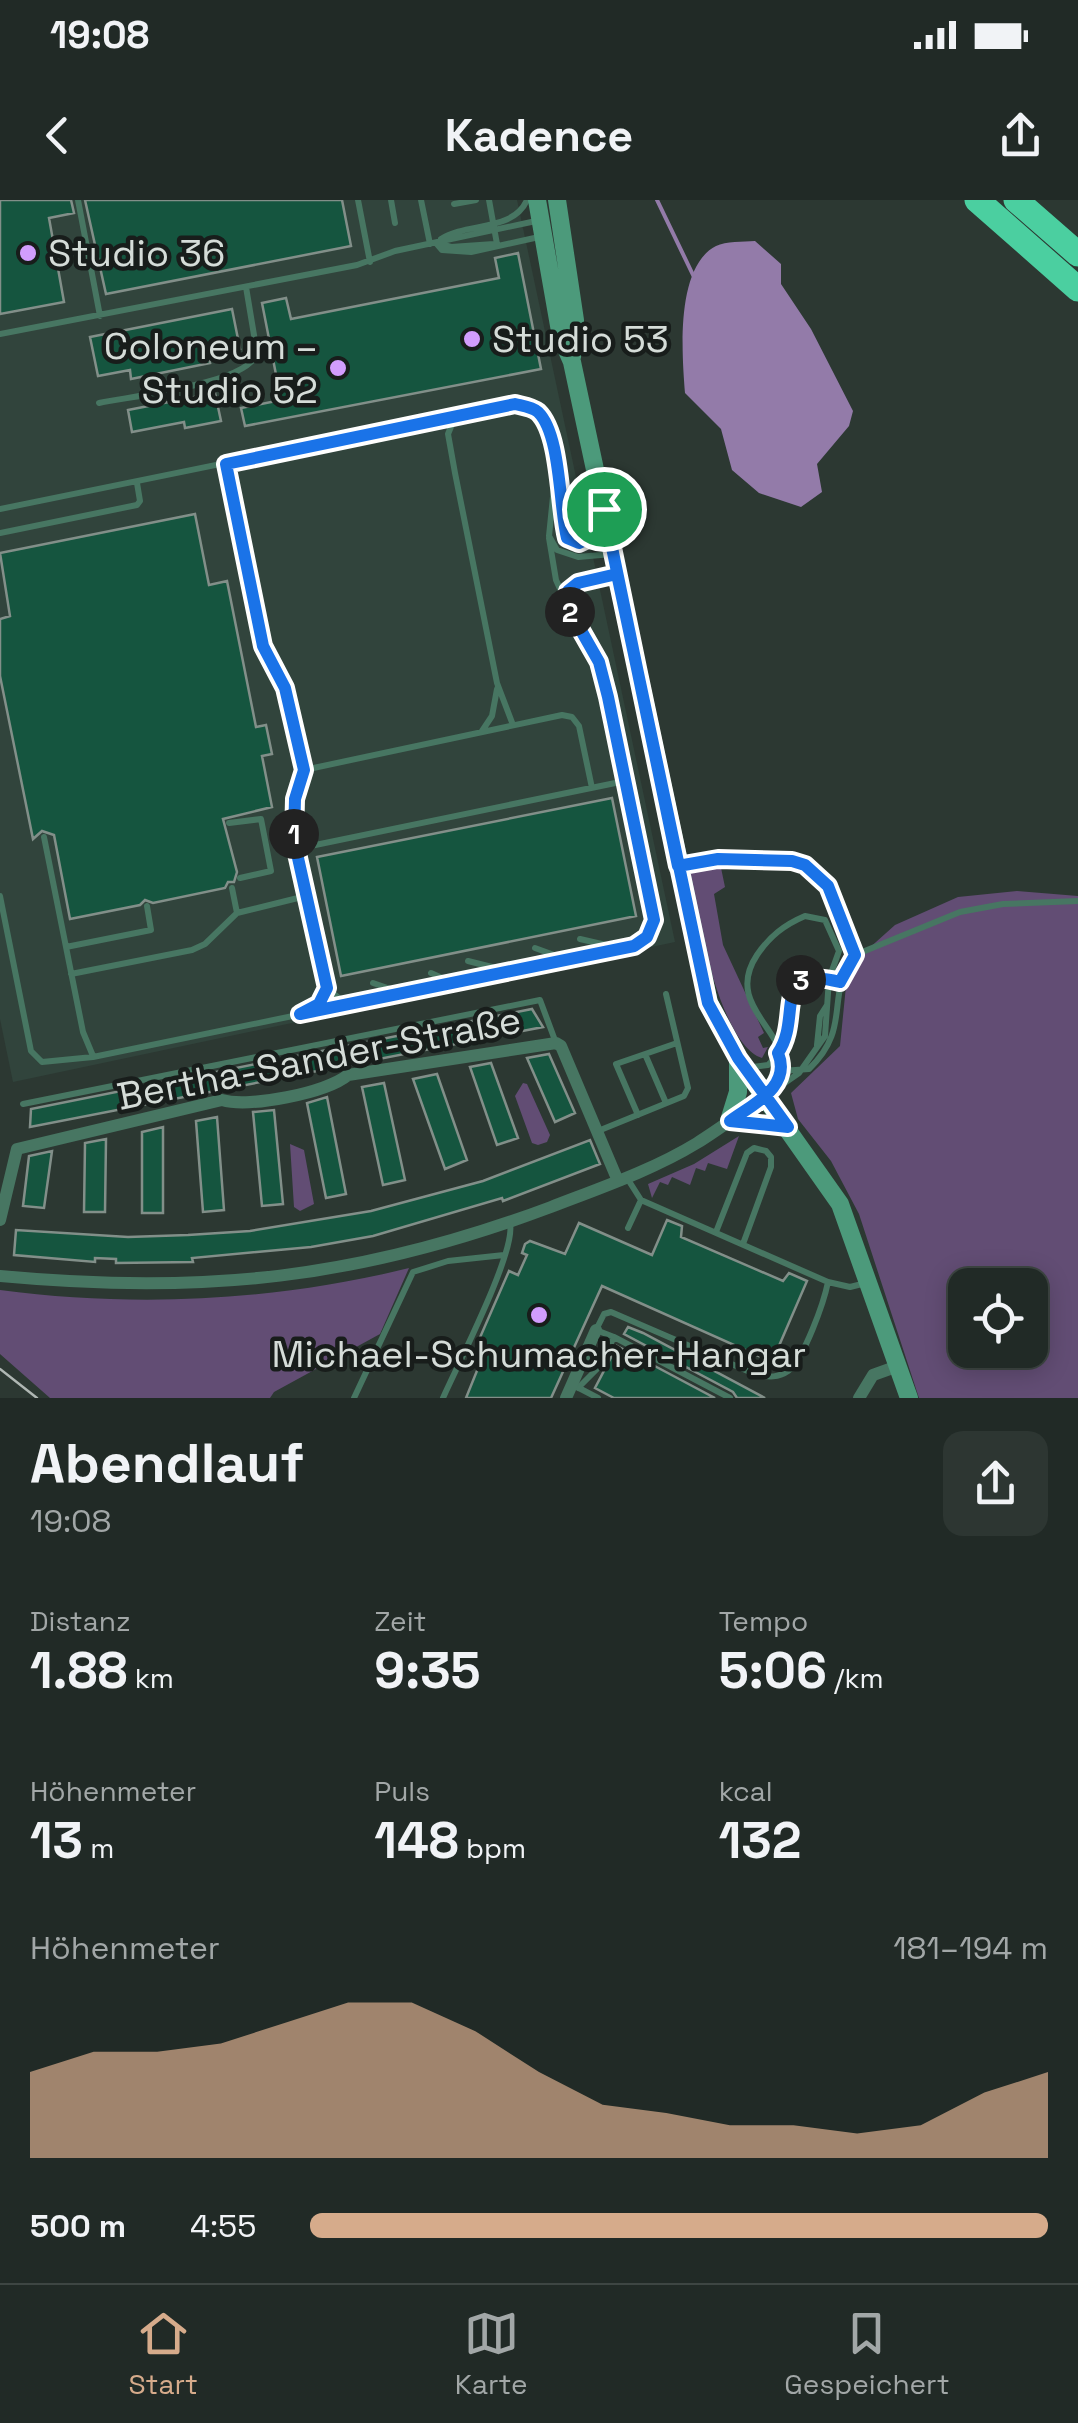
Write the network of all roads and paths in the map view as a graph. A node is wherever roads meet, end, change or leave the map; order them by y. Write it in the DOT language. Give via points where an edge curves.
graph roads {
  1 [pos="78,200"];
  2 [pos="358,200"];
  3 [pos="391,200"];
  4 [pos="420,200"];
  5 [pos="476,200"];
  6 [pos="489,200"];
  7 [pos="527,200"];
  8 [pos="537,200"];
  9 [pos="557,200"];
  10 [pos="976,200"];
  11 [pos="1016,200"];
  12 [pos="454,204"];
  13 [pos="395,223"];
  14 [pos="493,226"];
  15 [pos="549,228"];
  16 [pos="433,243"];
  17 [pos="497,244"];
  18 [pos="1078,254"];
  19 [pos="370,262"];
  20 [pos="246,287"];
  21 [pos="1078,289"];
  22 [pos="100,316"];
  23 [pos="0,334"];
  24 [pos="100,403"];
  25 [pos="456,416"];
  26 [pos="226,464"];
  27 [pos="556,471"];
  28 [pos="136,482"];
  29 [pos="0,509"];
  30 [pos="604,509"];
  31 [pos="0,533"];
  32 [pos="549,536"];
  33 [pos="613,554"];
  34 [pos="617,574"];
  35 [pos="566,604"];
  36 [pos="498,683"];
  37 [pos="513,726"];
  38 [pos="482,732"];
  39 [pos="304,770"];
  40 [pos="625,781"];
  41 [pos="592,788"];
  42 [pos="228,823"];
  43 [pos="44,837"];
  44 [pos="296,849"];
  45 [pos="678,866"];
  46 [pos="240,878"];
  47 [pos="232,888"];
  48 [pos="0,896"];
  49 [pos="306,896"];
  50 [pos="1078,901"];
  51 [pos="146,906"];
  52 [pos="237,913"];
  53 [pos="580,939"];
  54 [pos="66,947"];
  55 [pos="535,948"];
  56 [pos="620,948"];
  57 [pos="855,955"];
  58 [pos="468,960"];
  59 [pos="566,960"];
  60 [pos="510,971"];
  61 [pos="431,973"];
  62 [pos="71,974"];
  63 [pos="829,980"];
  64 [pos="840,982"];
  65 [pos="373,983"];
  66 [pos="452,983"];
  67 [pos="327,988"];
  68 [pos="403,993"];
  69 [pos="666,994"];
  70 [pos="347,1005"];
  71 [pos="300,1014"];
  72 [pos="556,1042"];
  73 [pos="677,1043"];
  74 [pos="778,1053"];
  75 [pos="645,1054"];
  76 [pos="94,1057"];
  77 [pos="741,1063"];
  78 [pos="782,1072"];
  79 [pos="799,1072"];
  80 [pos="766,1096"];
  81 [pos="666,1103"];
  82 [pos="23,1104"];
  83 [pos="638,1115"];
  84 [pos="730,1121"];
  85 [pos="788,1127"];
  86 [pos="597,1132"];
  87 [pos="622,1179"];
  88 [pos="641,1200"];
  89 [pos="0,1220"];
  90 [pos="509,1222"];
  91 [pos="628,1228"];
  92 [pos="716,1232"];
  93 [pos="743,1244"];
  94 [pos="504,1254"];
  95 [pos="0,1276"];
  96 [pos="828,1282"];
  97 [pos="869,1282"];
  98 [pos="596,1330"];
  99 [pos="614,1337"];
  100 [pos="898,1366"];
  101 [pos="572,1390"];
  102 [pos="354,1398"];
  103 [pos="443,1398"];
  104 [pos="598,1398"];
  105 [pos="730,1398"];
  106 [pos="859,1398"];
  107 [pos="909,1398"];
  1 -- 22 [label="lane"];
  2 -- 19 [label="lane"];
  3 -- 13 [label="lane"];
  4 -- 16 [label="lane"];
  5 -- 12 [label="lane"];
  6 -- 14 [label="lane"];
  7 -- 14 [label="lane" via="519,214"];
  8 -- 15 [label="street"];
  9 -- 15 [label="street"];
  10 -- 21 [label="highway"];
  11 -- 18 [label="highway"];
  14 -- 15 [label="lane"];
  14 -- 16 [label="lane"];
  14 -- 17 [label="lane"];
  15 -- 17 [label="lane"];
  15 -- 30 [label="street" via="561,336"];
  16 -- 17 [label="lane"];
  16 -- 19 [label="lane"];
  19 -- 20 [label="lane"];
  20 -- 22 [label="lane"];
  20 -- 24 [label="lane" via="258,352 246,368"];
  22 -- 23 [label="lane"];
  25 -- 26 [label="lane"];
  25 -- 27 [label="lane" via="515,404 534,408 545,422"];
  25 -- 36 [label="lane" via="448,434"];
  26 -- 28 [label="lane"];
  26 -- 39 [label="lane" via="263,646 285,688"];
  27 -- 30 [label="lane" via="572,542 590,538"];
  27 -- 32 [label="lane"];
  28 -- 29 [label="lane"];
  28 -- 31 [label="lane" via="137,506"];
  30 -- 33 [label="street"];
  32 -- 33 [label="lane" via="556,550 578,557"];
  32 -- 35 [label="lane"];
  33 -- 34 [label="street"];
  34 -- 35 [label="lane" via="578,583"];
  34 -- 45 [label="street"];
  35 -- 40 [label="lane" via="599,662"];
  36 -- 37 [label="lane"];
  36 -- 38 [label="lane" via="498,700"];
  37 -- 38 [label="lane"];
  37 -- 41 [label="lane" via="572,717 580,726"];
  38 -- 39 [label="lane"];
  39 -- 44 [label="lane" via="293,818"];
  40 -- 41 [label="lane"];
  40 -- 56 [label="lane" via="654,920 647,937"];
  41 -- 44 [label="lane"];
  42 -- 46 [label="lane" via="262,819 271,872"];
  43 -- 54 [label="lane"];
  44 -- 49 [label="lane"];
  45 -- 57 [label="lane" via="718,859 805,865 828,886"];
  45 -- 77 [label="street" via="708,1003"];
  47 -- 52 [label="lane"];
  48 -- 76 [label="lane" via="31,1052 42,1062"];
  49 -- 52 [label="lane"];
  49 -- 67 [label="lane"];
  50 -- 57 [label="lane" via="960,912"];
  51 -- 54 [label="lane" via="151,930"];
  52 -- 62 [label="lane" via="192,950"];
  53 -- 56 [label="lane"];
  54 -- 62 [label="lane"];
  55 -- 59 [label="lane"];
  56 -- 59 [label="lane"];
  57 -- 64 [label="lane"];
  58 -- 60 [label="lane"];
  59 -- 60 [label="lane"];
  60 -- 66 [label="lane"];
  61 -- 66 [label="lane"];
  62 -- 76 [label="lane"];
  63 -- 64 [label="lane"];
  63 -- 74 [label="lane" via="809,978 795,986 788,1036"];
  63 -- 74 [label="lane" via="838,951 820,917 784,926 758,955 746,985"];
  63 -- 79 [label="lane" via="825,1036"];
  64 -- 79 [label="lane" via="831,1045"];
  65 -- 68 [label="lane"];
  66 -- 68 [label="lane"];
  67 -- 70 [label="lane"];
  67 -- 71 [label="lane" via="319,1004"];
  68 -- 70 [label="lane"];
  69 -- 73 [label="lane"];
  70 -- 71 [label="lane"];
  71 -- 76 [label="lane"];
  72 -- 82 [label="lane" via="540,1000"];
  72 -- 86 [label="street, Bertha-Sander-Straße"];
  72 -- 89 [label="street, Bertha-Sander-Straße" via="348,1075 331,1087 240,1104 222,1100 16,1149"];
  73 -- 75 [label="lane"];
  73 -- 81 [label="lane" via="688,1088"];
  74 -- 77 [label="lane" via="768,1065"];
  74 -- 78 [label="lane"];
  75 -- 81 [label="lane"];
  75 -- 83 [label="lane" via="616,1064"];
  77 -- 80 [label="street"];
  77 -- 84 [label="street"];
  78 -- 79 [label="lane"];
  78 -- 80 [label="lane"];
  79 -- 80 [label="lane"];
  80 -- 84 [label="street"];
  80 -- 85 [label="street"];
  81 -- 83 [label="lane"];
  83 -- 86 [label="lane"];
  84 -- 85 [label="street"];
  84 -- 87 [label="street"];
  85 -- 97 [label="street" via="840,1204"];
  86 -- 87 [label="street, Bertha-Sander-Straße"];
  87 -- 88 [label="lane"];
  87 -- 90 [label="street"];
  88 -- 91 [label="lane"];
  88 -- 92 [label="lane"];
  90 -- 94 [label="lane"];
  90 -- 95 [label="street" via="406,1254 256,1281 98,1285"];
  92 -- 93 [label="lane"];
  92 -- 93 [label="lane" via="748,1153 766,1150 770,1167"];
  93 -- 96 [label="lane"];
  94 -- 102 [label="lane" via="413,1272"];
  94 -- 103 [label="lane"];
  96 -- 97 [label="lane"];
  96 -- 98 [label="lane" via="796,1364 772,1378 611,1312"];
  97 -- 100 [label="street"];
  98 -- 99 [label="lane"];
  98 -- 101 [label="street"];
  99 -- 101 [label="lane" via="598,1368"];
  99 -- 105 [label="lane"];
  100 -- 106 [label="street" via="873,1375"];
  100 -- 107 [label="street"];
  101 -- 104 [label="lane"];
}
